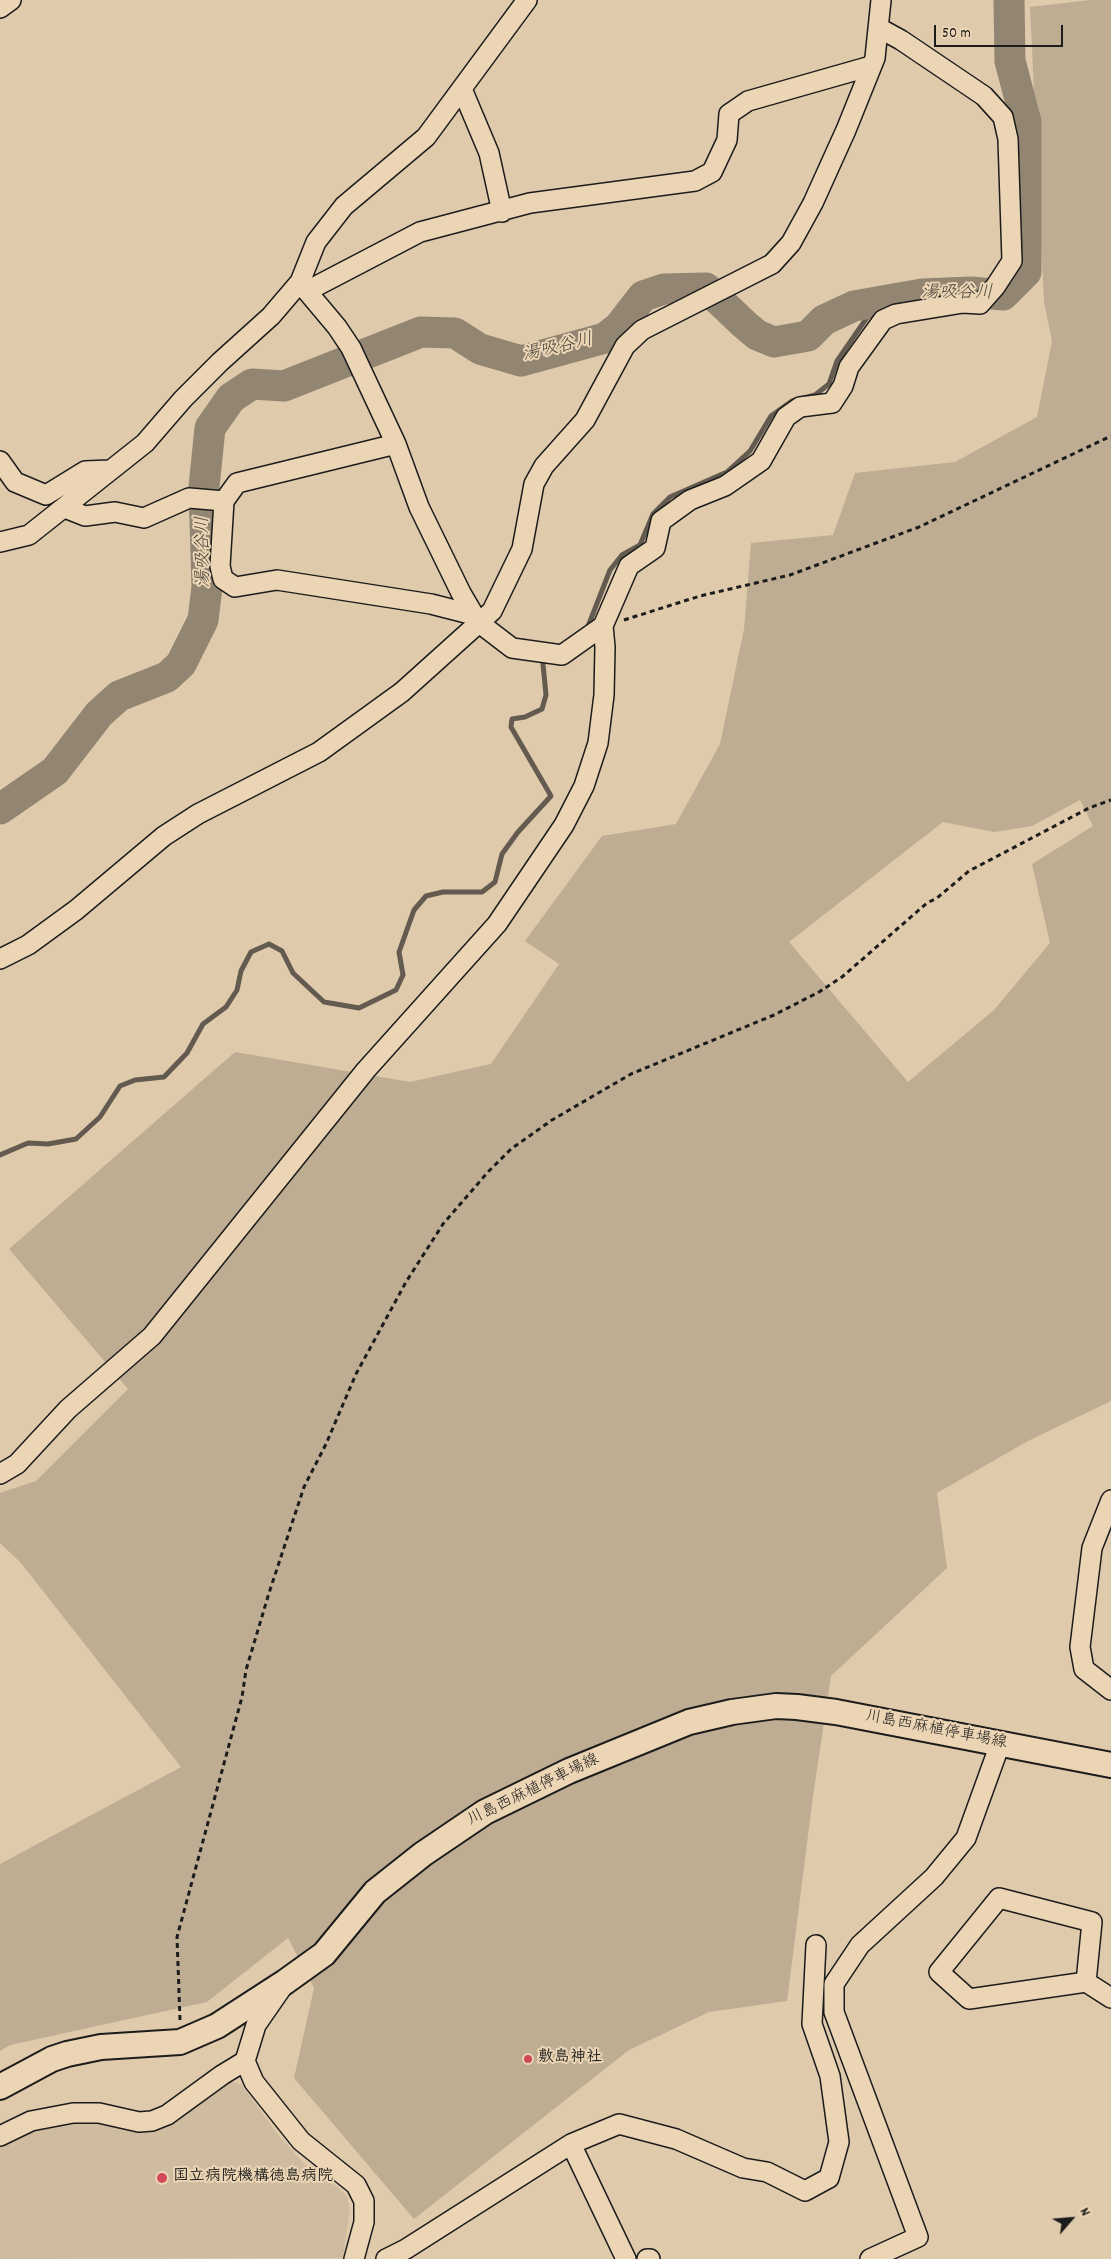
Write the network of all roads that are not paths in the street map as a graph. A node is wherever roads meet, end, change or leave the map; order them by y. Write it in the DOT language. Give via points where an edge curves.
graph roads {
  1 [pos="11,0"];
  2 [pos="526,0"];
  3 [pos="881,0"];
  4 [pos="0,8"];
  5 [pos="879,28"];
  6 [pos="871,66"];
  7 [pos="462,89"];
  8 [pos="502,212"];
  9 [pos="303,286"];
  10 [pos="396,444"];
  11 [pos="0,461"];
  12 [pos="110,470"];
  13 [pos="219,501"];
  14 [pos="65,508"];
  15 [pos="0,542"];
  16 [pos="476,619"];
  17 [pos="603,626"];
  18 [pos="0,960"];
  19 [pos="0,1474"];
  20 [pos="1111,1500"];
  21 [pos="1111,1690"];
  22 [pos="1000,1744"];
  23 [pos="1111,1765"];
  24 [pos="816,1945"];
  25 [pos="285,1982"];
  26 [pos="1086,1982"];
  27 [pos="1111,1998"];
  28 [pos="834,2012"];
  29 [pos="812,2024"];
  30 [pos="246,2061"];
  31 [pos="0,2087"];
  32 [pos="0,2136"];
  33 [pos="571,2144"];
  34 [pos="354,2259"];
  35 [pos="386,2259"];
  36 [pos="626,2259"];
  37 [pos="870,2259"];
  1 -- 4 [label="street"];
  2 -- 7 [label="street"];
  3 -- 5 [label="street"];
  5 -- 6 [label="street"];
  5 -- 17 [label="street" via="984,96 1002,116 1008,139 1012,261 980,304 896,314 883,320 849,367 843,386 832,403 800,407 786,418 761,461 725,486 690,500 661,521 655,548 629,566"];
  6 -- 8 [label="street" via="748,100 729,114 727,140 712,172 695,181 530,203"];
  6 -- 16 [label="street" via="846,130 792,243 772,264 642,330 625,346 585,420 544,466 534,484 522,549 492,611"];
  7 -- 8 [label="street" via="489,153"];
  7 -- 9 [label="street" via="426,137 344,206 316,242"];
  8 -- 9 [label="street" via="420,232"];
  9 -- 10 [label="street" via="337,326 355,356"];
  9 -- 12 [label="street" via="214,368 145,443"];
  10 -- 13 [label="street" via="237,483"];
  10 -- 16 [label="street" via="419,507"];
  11 -- 12 [label="street" via="15,482 46,495 85,471"];
  12 -- 14 [label="street"];
  13 -- 14 [label="street" via="189,498 144,518 115,512 85,516"];
  13 -- 16 [label="street" via="220,566 223,579 235,587 277,580 430,604"];
  14 -- 15 [label="street" via="29,535"];
  16 -- 17 [label="street" via="512,648 562,655"];
  16 -- 18 [label="street" via="402,692 319,752 191,818 164,836 52,928"];
  17 -- 19 [label="street" via="604,695 598,743 584,786 564,825 497,924 366,1070 152,1336 68,1409 17,1464"];
  20 -- 21 [label="street" via="1092,1548 1080,1647 1084,1669"];
  22 -- 23 [label="main road, 川島西麻植停車場線"];
  22 -- 25 [label="main road, 川島西麻植停車場線" via="796,1707 776,1706 732,1712 689,1722 569,1771 484,1812 375,1892 324,1954"];
  22 -- 28 [label="street" via="966,1838 934,1877 860,1945 834,1984"];
  24 -- 29 [label="street"];
  25 -- 30 [label="street" via="256,2025"];
  25 -- 31 [label="main road, 川島西麻植停車場線" via="217,2026 180,2042 101,2047 68,2054"];
  26 -- 26 [label="street" via="1092,1922 998,1898 939,1972 969,2000"];
  26 -- 27 [label="street"];
  28 -- 29 [label="street"];
  28 -- 37 [label="street" via="918,2237"];
  29 -- 33 [label="street" via="830,2076 839,2142 830,2178 805,2191 767,2172 743,2168 676,2139 619,2124"];
  30 -- 32 [label="street" via="167,2115 152,2121 139,2122 100,2113 73,2113 31,2121"];
  30 -- 34 [label="street" via="254,2082 301,2141 356,2185 364,2201 364,2222"];
  33 -- 35 [label="street"];
  33 -- 36 [label="street"];
}
